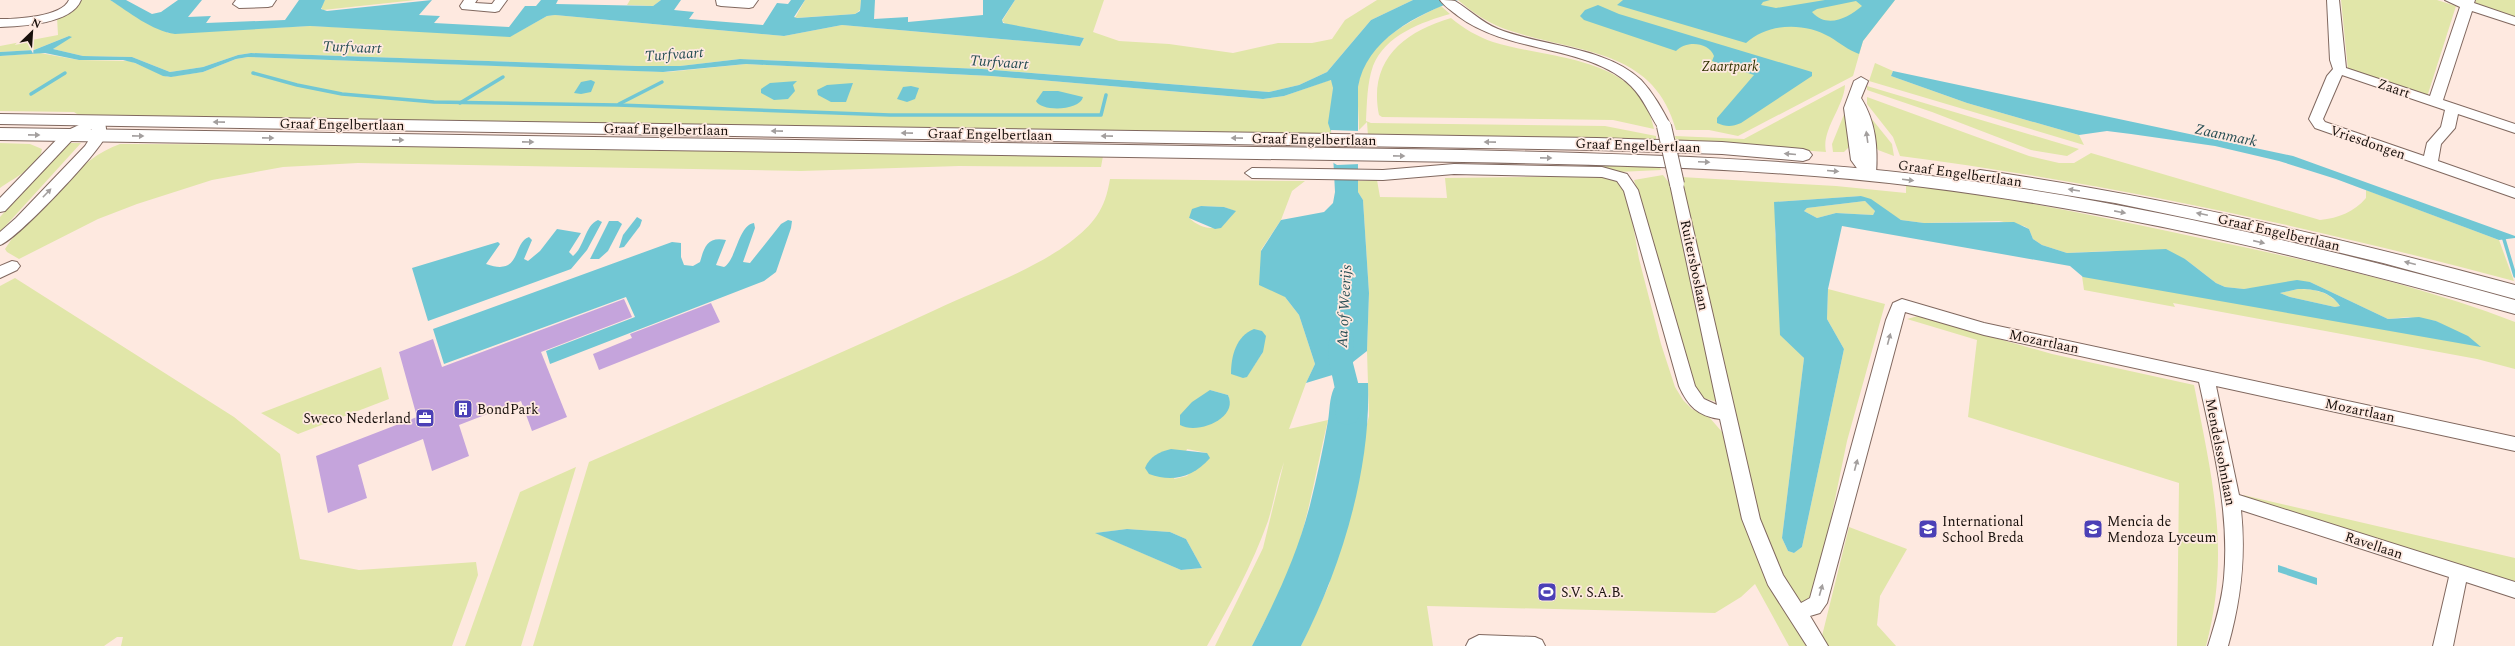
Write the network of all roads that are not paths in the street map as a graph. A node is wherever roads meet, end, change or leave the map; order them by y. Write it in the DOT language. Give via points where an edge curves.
graph roads {
  1 [pos="75,0"];
  2 [pos="242,0"];
  3 [pos="270,0"];
  4 [pos="471,0"];
  5 [pos="502,0"];
  6 [pos="722,0"];
  7 [pos="752,0"];
  8 [pos="2333,0"];
  9 [pos="2452,0"];
  10 [pos="2468,3"];
  11 [pos="1451,4"];
  12 [pos="2515,21"];
  13 [pos="0,22"];
  14 [pos="2340,70"];
  15 [pos="1860,81"];
  16 [pos="2435,102"];
  17 [pos="2452,108"];
  18 [pos="0,119"];
  19 [pos="98,128"];
  20 [pos="2515,129"];
  21 [pos="0,134"];
  22 [pos="69,135"];
  23 [pos="2430,164"];
  24 [pos="1866,166"];
  25 [pos="1252,173"];
  26 [pos="2515,193"];
  27 [pos="0,207"];
  28 [pos="0,240"];
  29 [pos="0,259"];
  30 [pos="0,273"];
  31 [pos="2448,273"];
  32 [pos="2407,277"];
  33 [pos="2515,285"];
  34 [pos="2515,292"];
  35 [pos="2515,307"];
  36 [pos="2515,319"];
  37 [pos="2206,376"];
  38 [pos="1727,413"];
  39 [pos="2515,444"];
  40 [pos="2233,500"];
  41 [pos="2459,573"];
  42 [pos="2515,590"];
  43 [pos="1795,613"];
  44 [pos="1476,646"];
  45 [pos="1534,646"];
  46 [pos="1818,646"];
  47 [pos="2218,646"];
  48 [pos="2443,646"];
  1 -- 13 [label="street" via="67,10 48,18"];
  2 -- 3 [label="street" via="239,4 268,3"];
  4 -- 5 [label="street" via="466,6 495,8"];
  6 -- 7 [label="street" via="721,2 749,4"];
  8 -- 14 [label="street"];
  9 -- 10 [label="street"];
  10 -- 12 [label="street"];
  10 -- 16 [label="street"];
  11 -- 38 [label="street, Ruitersboslaan, bridge" via="1467,17 1499,34 1592,59 1625,74 1646,91 1664,126"];
  14 -- 16 [label="street, Zaart"];
  14 -- 23 [label="street, Vriesdongen" via="2334,76 2316,119 2318,123"];
  15 -- 24 [label="street" via="1855,99 1863,110"];
  16 -- 17 [label="street, Zaart"];
  17 -- 20 [label="street, Zaart"];
  17 -- 23 [label="street" via="2448,128 2434,143"];
  18 -- 19 [label="main road, Graaf Engelbertlaan"];
  19 -- 22 [label="main road, Graaf Engelbertlaan"];
  19 -- 24 [label="main road, Graaf Engelbertlaan" via="1360,147 1684,161 1805,169"];
  28 -- 19 [label="street, one-way" via="21,222 72,167"];
  21 -- 22 [label="main road, Graaf Engelbertlaan, one-way"];
  22 -- 27 [label="street"];
  23 -- 26 [label="street, Vriesdongen"];
  31 -- 24 [label="main road, Graaf Engelbertlaan, one-way" via="2259,226 2104,195 2012,180"];
  24 -- 32 [label="main road, Graaf Engelbertlaan, one-way" via="2221,233"];
  25 -- 38 [label="street, Graaf Engelbertlaan" via="1358,175 1454,169 1602,172 1622,177 1631,190 1687,386 1694,402 1709,412"];
  29 -- 30 [label="street" via="12,266"];
  31 -- 33 [label="main road"];
  31 -- 34 [label="main road, Graaf Engelbertlaan"];
  32 -- 35 [label="main road, Graaf Engelbertlaan"];
  32 -- 36 [label="main road"];
  37 -- 39 [label="street, Mozartlaan"];
  37 -- 40 [label="street, Mendelssohnlaan"];
  43 -- 37 [label="street, Mozartlaan, one-way" via="1814,607 1818,603 1899,307 1907,305 1984,329"];
  38 -- 43 [label="street, Ruitersboslaan" via="1756,534 1769,568"];
  40 -- 41 [label="street, Ravellaan"];
  40 -- 47 [label="street, Mendelssohnlaan" via="2233,593"];
  41 -- 42 [label="street, Ravellaan"];
  41 -- 48 [label="street"];
  43 -- 46 [label="street, Ruitersboslaan"];
  44 -- 45 [label="street"];
}
